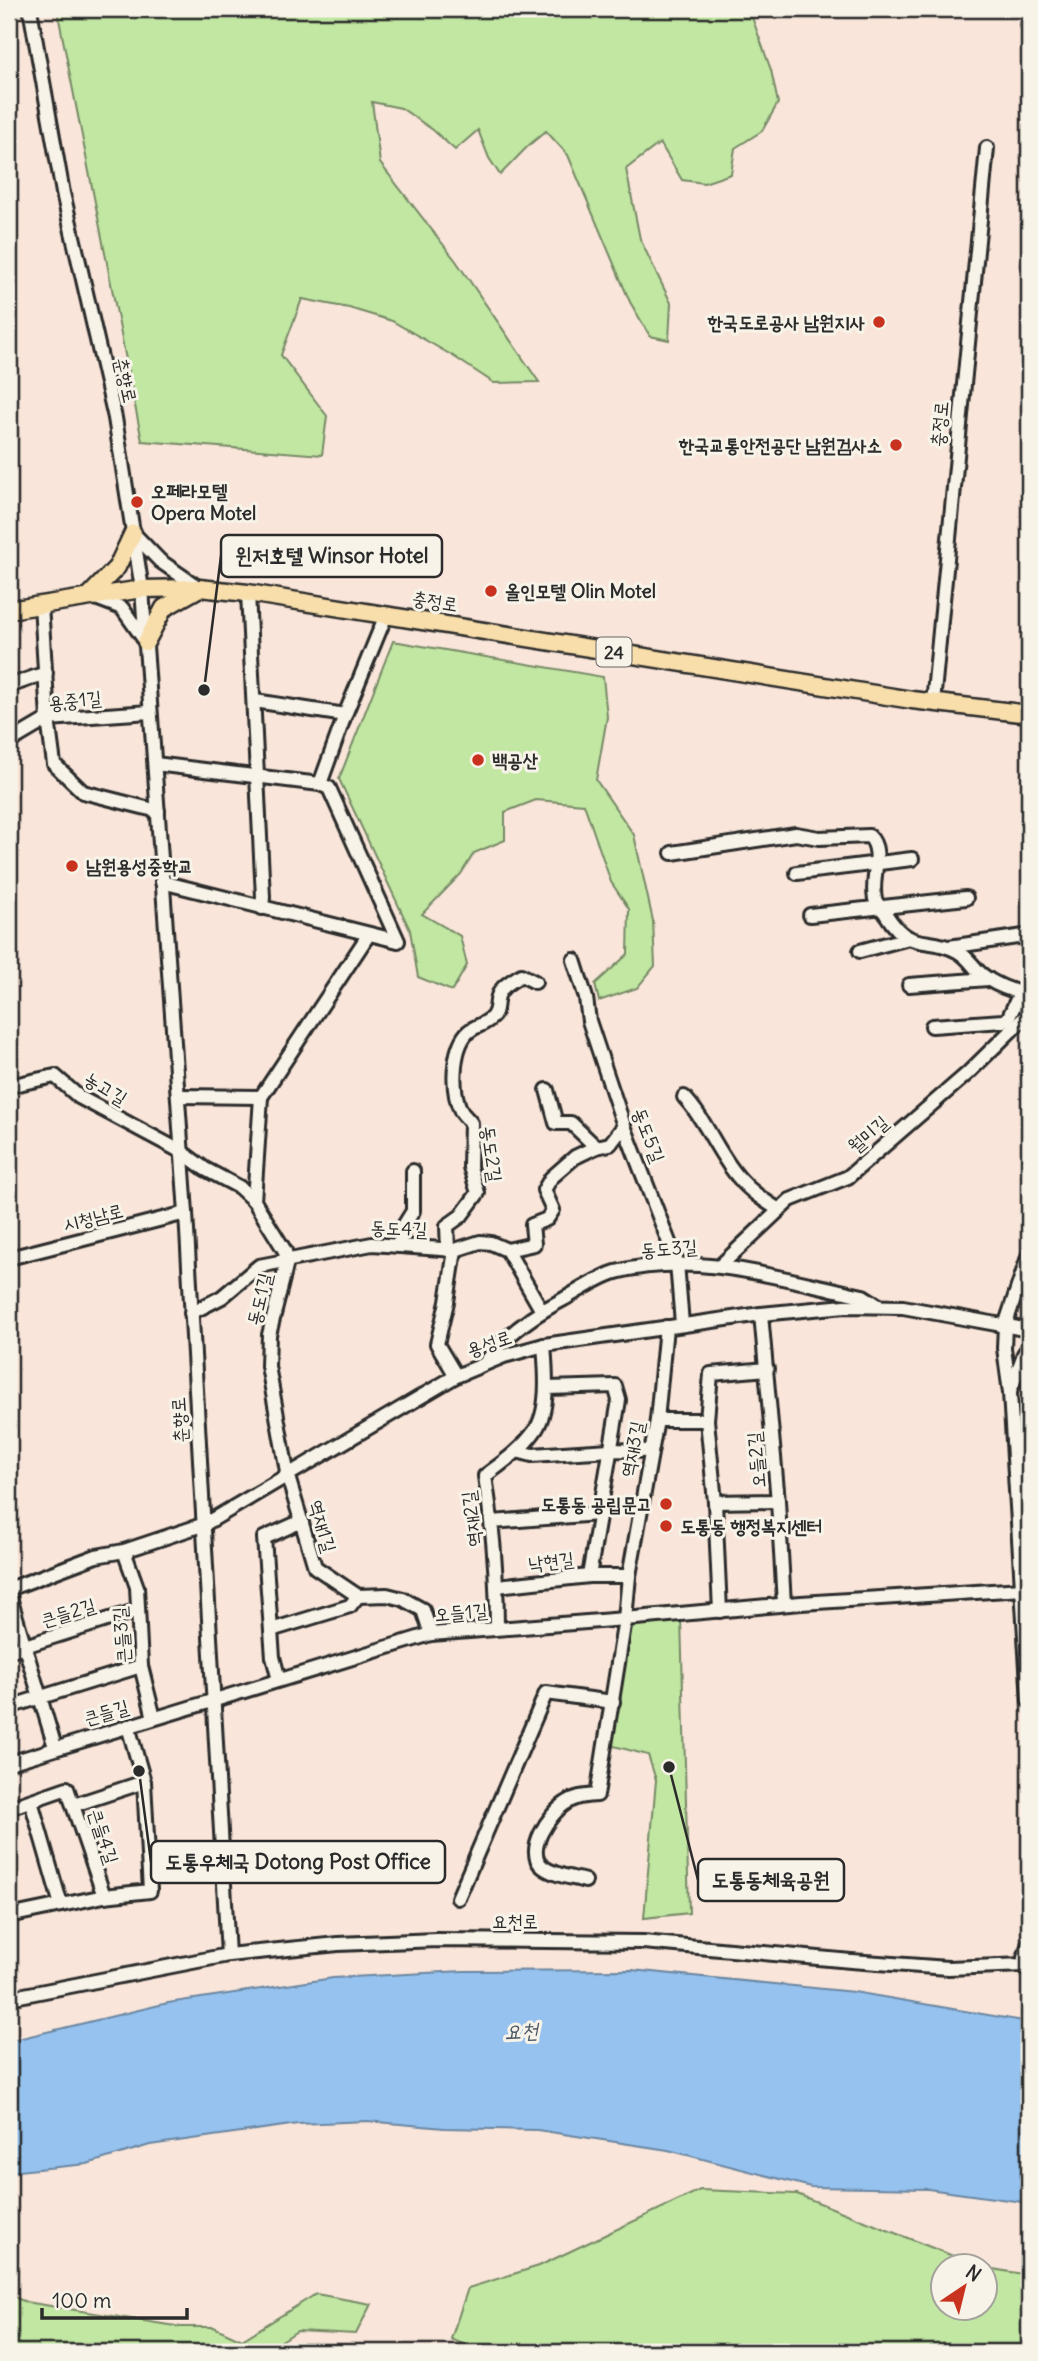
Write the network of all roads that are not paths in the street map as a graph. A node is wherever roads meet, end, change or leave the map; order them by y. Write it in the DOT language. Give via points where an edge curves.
graph roads {
  1 [pos="30,9"];
  2 [pos="987,148"];
  3 [pos="133,533"];
  4 [pos="199,588"];
  5 [pos="142,589"];
  6 [pos="248,593"];
  7 [pos="89,596"];
  8 [pos="41,604"];
  9 [pos="9,610"];
  10 [pos="386,615"];
  11 [pos="146,642"];
  12 [pos="46,673"];
  13 [pos="9,686"];
  14 [pos="255,701"];
  15 [pos="933,704"];
  16 [pos="150,712"];
  17 [pos="1029,714"];
  18 [pos="345,715"];
  19 [pos="48,719"];
  20 [pos="9,741"];
  21 [pos="155,764"];
  22 [pos="256,775"];
  23 [pos="320,784"];
  24 [pos="158,811"];
  25 [pos="672,853"];
  26 [pos="912,859"];
  27 [pos="876,862"];
  28 [pos="797,873"];
  29 [pos="162,883"];
  30 [pos="965,898"];
  31 [pos="880,907"];
  32 [pos="262,908"];
  33 [pos="810,915"];
  34 [pos="369,934"];
  35 [pos="1024,936"];
  36 [pos="908,938"];
  37 [pos="949,947"];
  38 [pos="860,951"];
  39 [pos="574,960"];
  40 [pos="988,979"];
  41 [pos="535,982"];
  42 [pos="909,985"];
  43 [pos="1024,994"];
  44 [pos="1029,1013"];
  45 [pos="932,1027"];
  46 [pos="9,1086"];
  47 [pos="547,1090"];
  48 [pos="178,1096"];
  49 [pos="261,1097"];
  50 [pos="684,1097"];
  51 [pos="624,1126"];
  52 [pos="596,1147"];
  53 [pos="182,1152"];
  54 [pos="413,1171"];
  55 [pos="254,1201"];
  56 [pos="779,1210"];
  57 [pos="186,1213"];
  58 [pos="399,1246"];
  59 [pos="451,1250"];
  60 [pos="507,1250"];
  61 [pos="1029,1254"];
  62 [pos="9,1258"];
  63 [pos="287,1262"];
  64 [pos="677,1263"];
  65 [pos="721,1265"];
  66 [pos="878,1306"];
  67 [pos="542,1311"];
  68 [pos="191,1313"];
  69 [pos="761,1314"];
  70 [pos="682,1324"];
  71 [pos="1005,1326"];
  72 [pos="666,1327"];
  73 [pos="1029,1330"];
  74 [pos="544,1345"];
  75 [pos="1029,1347"];
  76 [pos="486,1363"];
  77 [pos="767,1369"];
  78 [pos="456,1376"];
  79 [pos="548,1388"];
  80 [pos="1010,1393"];
  81 [pos="657,1420"];
  82 [pos="707,1420"];
  83 [pos="610,1450"];
  84 [pos="517,1451"];
  85 [pos="650,1451"];
  86 [pos="288,1477"];
  87 [pos="778,1501"];
  88 [pos="715,1502"];
  89 [pos="598,1514"];
  90 [pos="302,1521"];
  91 [pos="492,1522"];
  92 [pos="205,1524"];
  93 [pos="124,1551"];
  94 [pos="589,1576"];
  95 [pos="629,1576"];
  96 [pos="497,1586"];
  97 [pos="1023,1589"];
  98 [pos="9,1591"];
  99 [pos="358,1595"];
  100 [pos="784,1604"];
  101 [pos="138,1611"];
  102 [pos="720,1611"];
  103 [pos="625,1619"];
  104 [pos="497,1628"];
  105 [pos="271,1630"];
  106 [pos="431,1634"];
  107 [pos="23,1646"];
  108 [pos="9,1651"];
  109 [pos="141,1665"];
  110 [pos="279,1679"];
  111 [pos="40,1698"];
  112 [pos="214,1700"];
  113 [pos="1029,1701"];
  114 [pos="613,1702"];
  115 [pos="9,1707"];
  116 [pos="154,1718"];
  117 [pos="128,1726"];
  118 [pos="55,1747"];
  119 [pos="9,1763"];
  120 [pos="144,1782"];
  121 [pos="31,1801"];
  122 [pos="74,1805"];
  123 [pos="9,1808"];
  124 [pos="585,1881"];
  125 [pos="104,1896"];
  126 [pos="458,1898"];
  127 [pos="61,1905"];
  128 [pos="9,1916"];
  129 [pos="1029,1943"];
  130 [pos="228,1955"];
  131 [pos="1027,1969"];
  132 [pos="9,1998"];
  1 -- 3 [label="street, 춘향로" via="63,193 115,418"];
  2 -- 15 [label="street, 충정로"];
  3 -- 4 [label="street" via="160,561"];
  3 -- 5 [label="street, 춘향로"];
  3 -- 7 [label="main road" via="117,568"];
  4 -- 5 [label="main road, 충정로 / 24"];
  4 -- 6 [label="main road, 충정로 / 24"];
  4 -- 11 [label="main road" via="164,608"];
  5 -- 7 [label="main road, 충정로 / 24"];
  5 -- 11 [label="street, 춘향로"];
  6 -- 10 [label="main road, 충정로 / 24"];
  6 -- 14 [label="street"];
  7 -- 8 [label="main road, 충정로 / 24"];
  7 -- 11 [label="street" via="122,608"];
  8 -- 9 [label="main road, 충정로 / 24"];
  8 -- 12 [label="street"];
  10 -- 15 [label="main road, 충정로 / 24"];
  10 -- 18 [label="street, 충정로"];
  11 -- 16 [label="street, 춘향로"];
  12 -- 13 [label="street, 용중1길"];
  12 -- 19 [label="street"];
  14 -- 18 [label="street"];
  14 -- 22 [label="street"];
  15 -- 17 [label="main road, 충정로 / 24"];
  16 -- 19 [label="street, 용중1길"];
  16 -- 21 [label="street, 춘향로"];
  18 -- 23 [label="street, 충정로"];
  19 -- 20 [label="street, 용중1길"];
  19 -- 24 [label="street" via="54,764 83,792"];
  21 -- 22 [label="street"];
  21 -- 24 [label="street, 춘향로"];
  22 -- 23 [label="street"];
  22 -- 32 [label="street"];
  23 -- 34 [label="street" via="329,788 398,941"];
  24 -- 29 [label="street, 춘향로"];
  25 -- 27 [label="street" via="796,834 819,838 862,835 875,844"];
  26 -- 27 [label="street"];
  27 -- 28 [label="street"];
  27 -- 31 [label="street" via="875,901"];
  29 -- 32 [label="street"];
  29 -- 48 [label="street, 춘향로"];
  30 -- 31 [label="street"];
  31 -- 33 [label="street"];
  31 -- 36 [label="street" via="894,928"];
  32 -- 34 [label="street"];
  34 -- 49 [label="street"];
  35 -- 37 [label="street"];
  36 -- 37 [label="street"];
  36 -- 38 [label="street"];
  37 -- 40 [label="street"];
  39 -- 51 [label="street, 동도5길"];
  40 -- 42 [label="street"];
  40 -- 43 [label="street"];
  41 -- 59 [label="street, 동도2길" via="521,975 501,988 491,1019 470,1030 460,1042 454,1062 456,1095 461,1112 471,1123 470,1167 478,1193 447,1226"];
  43 -- 45 [label="street" via="1003,1021"];
  44 -- 56 [label="street, 월미길" via="968,1073 848,1177 790,1200"];
  46 -- 53 [label="street, 농고길" via="55,1076 79,1097"];
  47 -- 52 [label="street" via="556,1123 571,1123"];
  48 -- 49 [label="street"];
  48 -- 53 [label="street, 춘향로"];
  49 -- 55 [label="street"];
  50 -- 56 [label="street" via="738,1177"];
  51 -- 52 [label="street" via="610,1143"];
  51 -- 64 [label="street, 동도5길"];
  52 -- 60 [label="street" via="575,1157 551,1178 544,1190 553,1210 547,1219 532,1225 534,1244"];
  53 -- 55 [label="street" via="240,1187"];
  53 -- 57 [label="street, 춘향로"];
  54 -- 58 [label="street" via="413,1211"];
  55 -- 63 [label="street, 동도1길"];
  56 -- 65 [label="street, 월미길"];
  57 -- 62 [label="street, 시청남로"];
  57 -- 68 [label="street, 춘향로"];
  58 -- 59 [label="street, 동도4길"];
  58 -- 63 [label="street, 동도4길" via="372,1244"];
  59 -- 60 [label="street, 동도4길" via="481,1242"];
  59 -- 78 [label="street, 동도2길" via="438,1344"];
  60 -- 67 [label="street"];
  61 -- 71 [label="street"];
  63 -- 68 [label="street, 동도4길" via="258,1266 222,1297"];
  63 -- 86 [label="street, 동도1길" via="269,1335 268,1366"];
  64 -- 65 [label="street, 동도3길"];
  64 -- 67 [label="street, 동도3길" via="614,1273"];
  64 -- 70 [label="street, 동도5길"];
  65 -- 66 [label="street, 동도3길" via="863,1296"];
  66 -- 69 [label="street, 용성로"];
  66 -- 71 [label="street, 용성로"];
  67 -- 76 [label="street, 동도3길" via="495,1349"];
  68 -- 92 [label="street, 춘향로"];
  69 -- 70 [label="street, 용성로"];
  69 -- 77 [label="street, 오들2길"];
  70 -- 72 [label="street, 용성로"];
  71 -- 73 [label="street, 용성로"];
  71 -- 80 [label="street"];
  72 -- 74 [label="street, 용성로"];
  72 -- 81 [label="street, 역재3길"];
  74 -- 76 [label="street, 용성로"];
  74 -- 79 [label="street, 역재2길"];
  75 -- 80 [label="street"];
  76 -- 78 [label="street, 용성로"];
  77 -- 82 [label="street" via="711,1374"];
  77 -- 87 [label="street, 오들2길"];
  78 -- 86 [label="street, 용성로"];
  79 -- 83 [label="street, 낙현길" via="615,1387 620,1400"];
  79 -- 84 [label="street, 역재2길" via="537,1429"];
  80 -- 97 [label="street"];
  81 -- 82 [label="street"];
  81 -- 85 [label="street, 역재3길"];
  82 -- 88 [label="street"];
  83 -- 84 [label="street" via="532,1455"];
  83 -- 85 [label="street"];
  83 -- 89 [label="street, 낙현길"];
  84 -- 91 [label="street, 역재2길" via="485,1476"];
  85 -- 95 [label="street, 역재3길"];
  86 -- 90 [label="street, 역재1길"];
  86 -- 92 [label="street, 용성로"];
  87 -- 88 [label="street"];
  87 -- 100 [label="street, 오들2길"];
  88 -- 102 [label="street"];
  89 -- 91 [label="street"];
  89 -- 94 [label="street, 낙현길"];
  90 -- 99 [label="street, 역재1길" via="315,1567"];
  90 -- 105 [label="street" via="264,1538"];
  91 -- 96 [label="street, 역재2길"];
  92 -- 93 [label="street, 용성로"];
  92 -- 112 [label="street, 춘향로"];
  93 -- 98 [label="street, 용성로" via="96,1556"];
  93 -- 101 [label="street, 큰들3길" via="137,1587"];
  94 -- 95 [label="street"];
  94 -- 96 [label="street, 낙현길"];
  95 -- 103 [label="street, 역재3길"];
  96 -- 104 [label="street, 역재2길"];
  97 -- 100 [label="street, 오들1길"];
  97 -- 113 [label="street"];
  98 -- 107 [label="street"];
  99 -- 105 [label="street" via="350,1606"];
  99 -- 106 [label="street" via="387,1595 424,1610"];
  100 -- 102 [label="street, 오들1길"];
  101 -- 107 [label="street, 큰들2길"];
  101 -- 109 [label="street, 큰들3길"];
  102 -- 103 [label="street, 오들1길"];
  103 -- 104 [label="street, 오들1길"];
  103 -- 114 [label="street, 역재3길"];
  104 -- 106 [label="street, 오들1길"];
  105 -- 110 [label="street"];
  106 -- 110 [label="street, 오들1길"];
  107 -- 108 [label="street, 큰들2길"];
  107 -- 111 [label="street"];
  109 -- 111 [label="street, 큰들길"];
  109 -- 116 [label="street, 큰들3길"];
  110 -- 112 [label="street, 오들1길"];
  111 -- 115 [label="street, 큰들길"];
  111 -- 118 [label="street"];
  112 -- 116 [label="street, 큰들길"];
  112 -- 130 [label="street, 춘향로"];
  114 -- 124 [label="street, 역재3길" via="597,1795 579,1796 551,1814 537,1848 542,1866"];
  114 -- 126 [label="street" via="546,1693"];
  116 -- 117 [label="street, 큰들길"];
  117 -- 118 [label="street, 큰들길"];
  117 -- 120 [label="street"];
  118 -- 119 [label="street, 큰들길"];
  120 -- 122 [label="street"];
  120 -- 125 [label="street" via="150,1891"];
  121 -- 122 [label="street, 큰들4길" via="67,1788"];
  121 -- 123 [label="street"];
  121 -- 127 [label="street"];
  122 -- 125 [label="street, 큰들4길"];
  125 -- 127 [label="street"];
  127 -- 128 [label="street"];
  129 -- 131 [label="street, 요천로"];
  130 -- 131 [label="street, 요천로" via="338,1944 578,1940 948,1968"];
  130 -- 132 [label="street, 요천로"];
}
